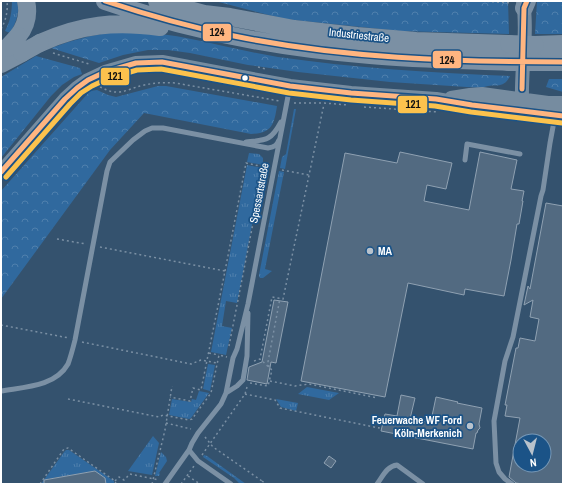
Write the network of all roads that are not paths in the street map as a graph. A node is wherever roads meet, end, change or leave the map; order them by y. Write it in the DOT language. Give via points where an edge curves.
graph roads {
  1 [pos="26,1"];
  2 [pos="105,1"];
  3 [pos="157,1"];
  4 [pos="187,1"];
  5 [pos="522,3"];
  6 [pos="230,17"];
  7 [pos="246,38"];
  8 [pos="563,44"];
  9 [pos="10,51"];
  10 [pos="522,56"];
  11 [pos="563,62"];
  12 [pos="527,83"];
  13 [pos="290,86"];
  14 [pos="522,99"];
  15 [pos="494,101"];
  16 [pos="561,109"];
  17 [pos="541,113"];
  18 [pos="284,117"];
  19 [pos="280,140"];
  20 [pos="239,142"];
  21 [pos="520,154"];
  22 [pos="465,160"];
  23 [pos="1,172"];
  24 [pos="248,304"];
  25 [pos="1,391"];
  26 [pos="226,393"];
  27 [pos="189,450"];
  28 [pos="166,483"];
  29 [pos="231,484"];
  30 [pos="377,484"];
  31 [pos="423,484"];
  32 [pos="512,484"];
  1 -- 9 [label="highway" via="26,21"];
  2 -- 7 [label="highway, Industriestraße" via="166,20"];
  3 -- 6 [label="highway, Industriestraße" via="204,14"];
  4 -- 6 [label="highway"];
  5 -- 10 [label="street"];
  6 -- 10 [label="highway, Industriestraße" via="294,29 416,41"];
  7 -- 9 [label="highway, bridge" via="209,39 163,28 122,24 101,25 81,28"];
  7 -- 10 [label="highway, Industriestraße" via="273,44 412,58"];
  8 -- 10 [label="highway, Industriestraße"];
  10 -- 11 [label="highway, Industriestraße"];
  10 -- 12 [label="street"];
  10 -- 14 [label="street"];
  10 -- 15 [label="street" via="515,86"];
  12 -- 14 [label="street"];
  12 -- 16 [label="street" via="537,94"];
  13 -- 15 [label="street" via="436,99 482,94"];
  13 -- 18 [label="lane, Spessartstraße"];
  13 -- 23 [label="street" via="162,62 136,63 94,77 77,88"];
  14 -- 15 [label="street"];
  14 -- 16 [label="street" via="548,103"];
  14 -- 17 [label="street" via="533,110"];
  15 -- 17 [label="street" via="517,112"];
  16 -- 17 [label="street"];
  16 -- 32 [label="lane" via="550,142 543,190 494,421 496,463 499,472"];
  18 -- 19 [label="lane, Spessartstraße"];
  18 -- 20 [label="lane" via="276,133 270,138"];
  19 -- 20 [label="lane" via="277,145 268,148"];
  19 -- 24 [label="lane, Spessartstraße"];
  20 -- 25 [label="lane" via="152,128 122,149 110,162 107,171 75,340 68,364 53,379 41,384"];
  21 -- 22 [label="lane" via="468,144"];
  24 -- 26 [label="lane"];
  24 -- 26 [label="lane" via="247,356 243,380"];
  26 -- 27 [label="lane"];
  27 -- 28 [label="lane"];
  27 -- 29 [label="lane" via="198,461"];
  30 -- 31 [label="lane" via="389,468 397,465"];
}
